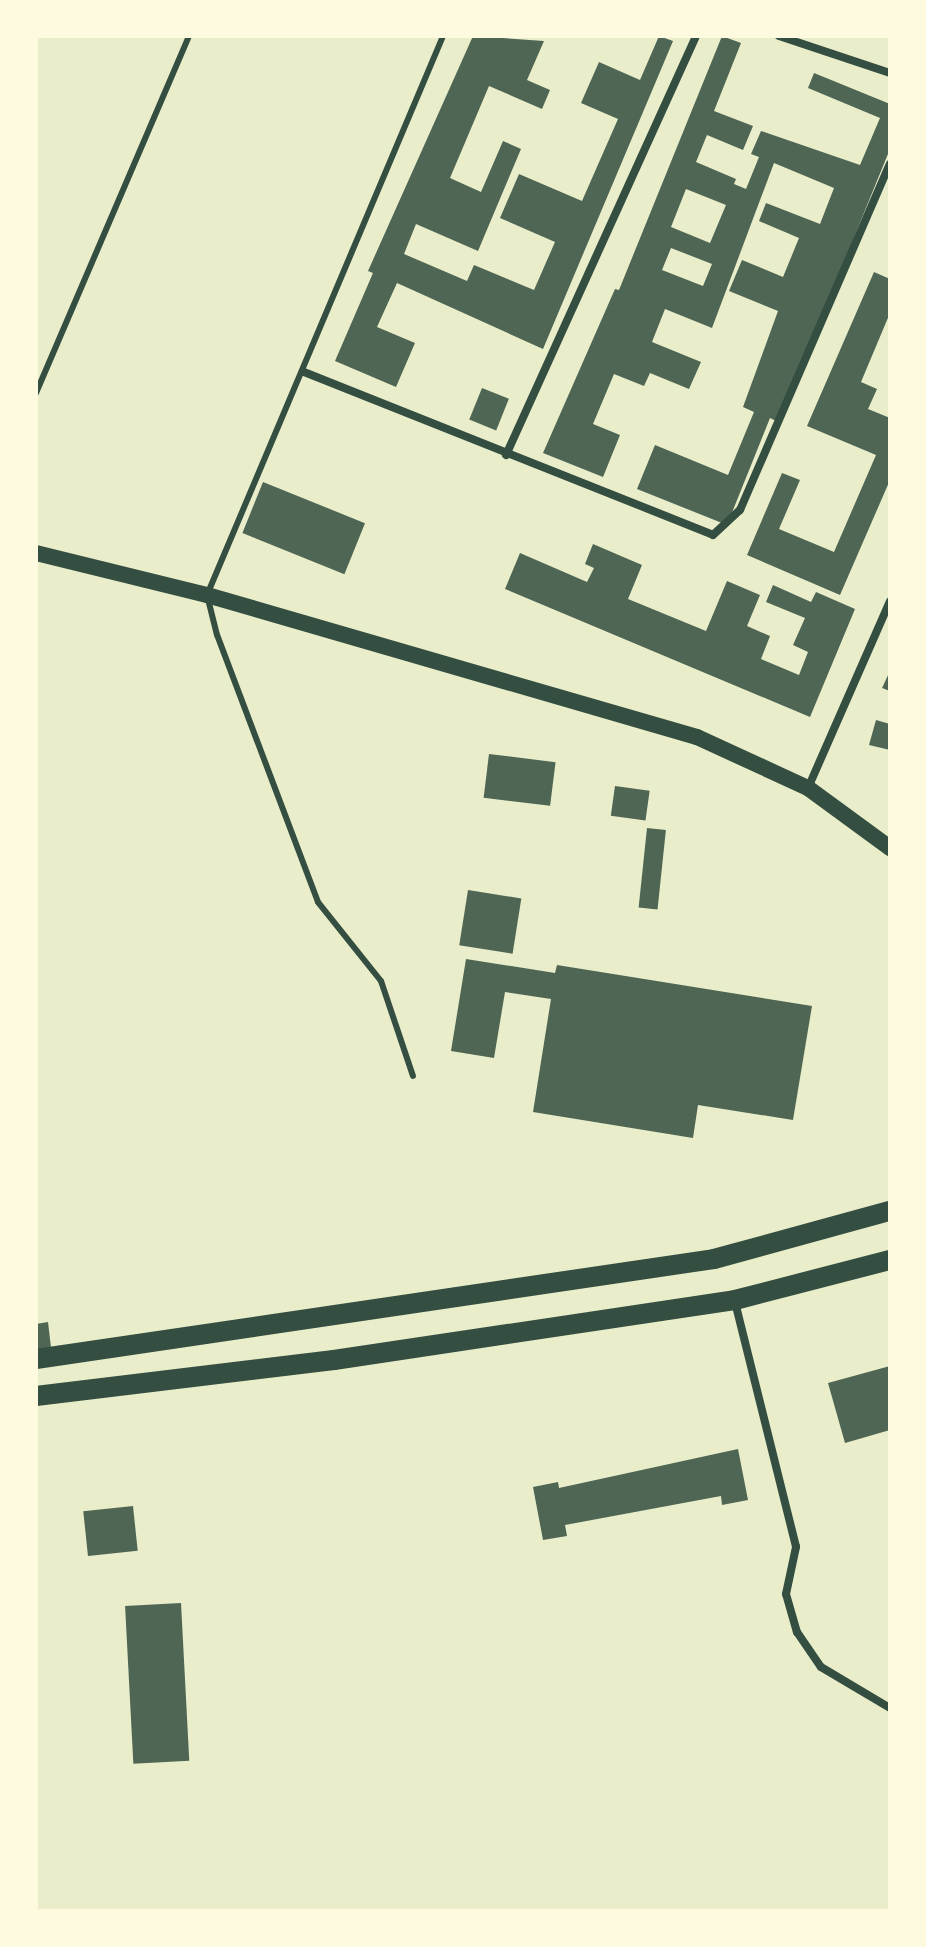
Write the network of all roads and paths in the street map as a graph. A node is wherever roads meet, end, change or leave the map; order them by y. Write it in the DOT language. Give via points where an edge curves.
graph roads {
  1 [pos="189,36"];
  2 [pos="443,36"];
  3 [pos="696,36"];
  4 [pos="779,36"];
  5 [pos="890,73"];
  6 [pos="890,164"];
  7 [pos="304,372"];
  8 [pos="36,393"];
  9 [pos="506,455"];
  10 [pos="36,553"];
  11 [pos="207,595"];
  12 [pos="890,601"];
  13 [pos="808,788"];
  14 [pos="890,848"];
  15 [pos="413,1076"];
  16 [pos="890,1211"];
  17 [pos="890,1260"];
  18 [pos="735,1300"];
  19 [pos="36,1359"];
  20 [pos="36,1396"];
  21 [pos="890,1708"];
  1 -- 8 [label="lane"];
  2 -- 7 [label="lane"];
  3 -- 9 [label="street"];
  4 -- 5 [label="street"];
  6 -- 9 [label="street" via="793,395 740,510 724,530 701,532"];
  7 -- 9 [label="street"];
  7 -- 11 [label="lane"];
  10 -- 11 [label="main road"];
  11 -- 13 [label="main road" via="697,737"];
  11 -- 15 [label="lane" via="217,635 318,902 381,981"];
  12 -- 13 [label="street"];
  13 -- 14 [label="main road"];
  16 -- 19 [label="main road" via="714,1259"];
  17 -- 18 [label="main road"];
  18 -- 20 [label="main road" via="334,1360"];
  18 -- 21 [label="street" via="796,1547 786,1594 797,1632 821,1667"];
}
